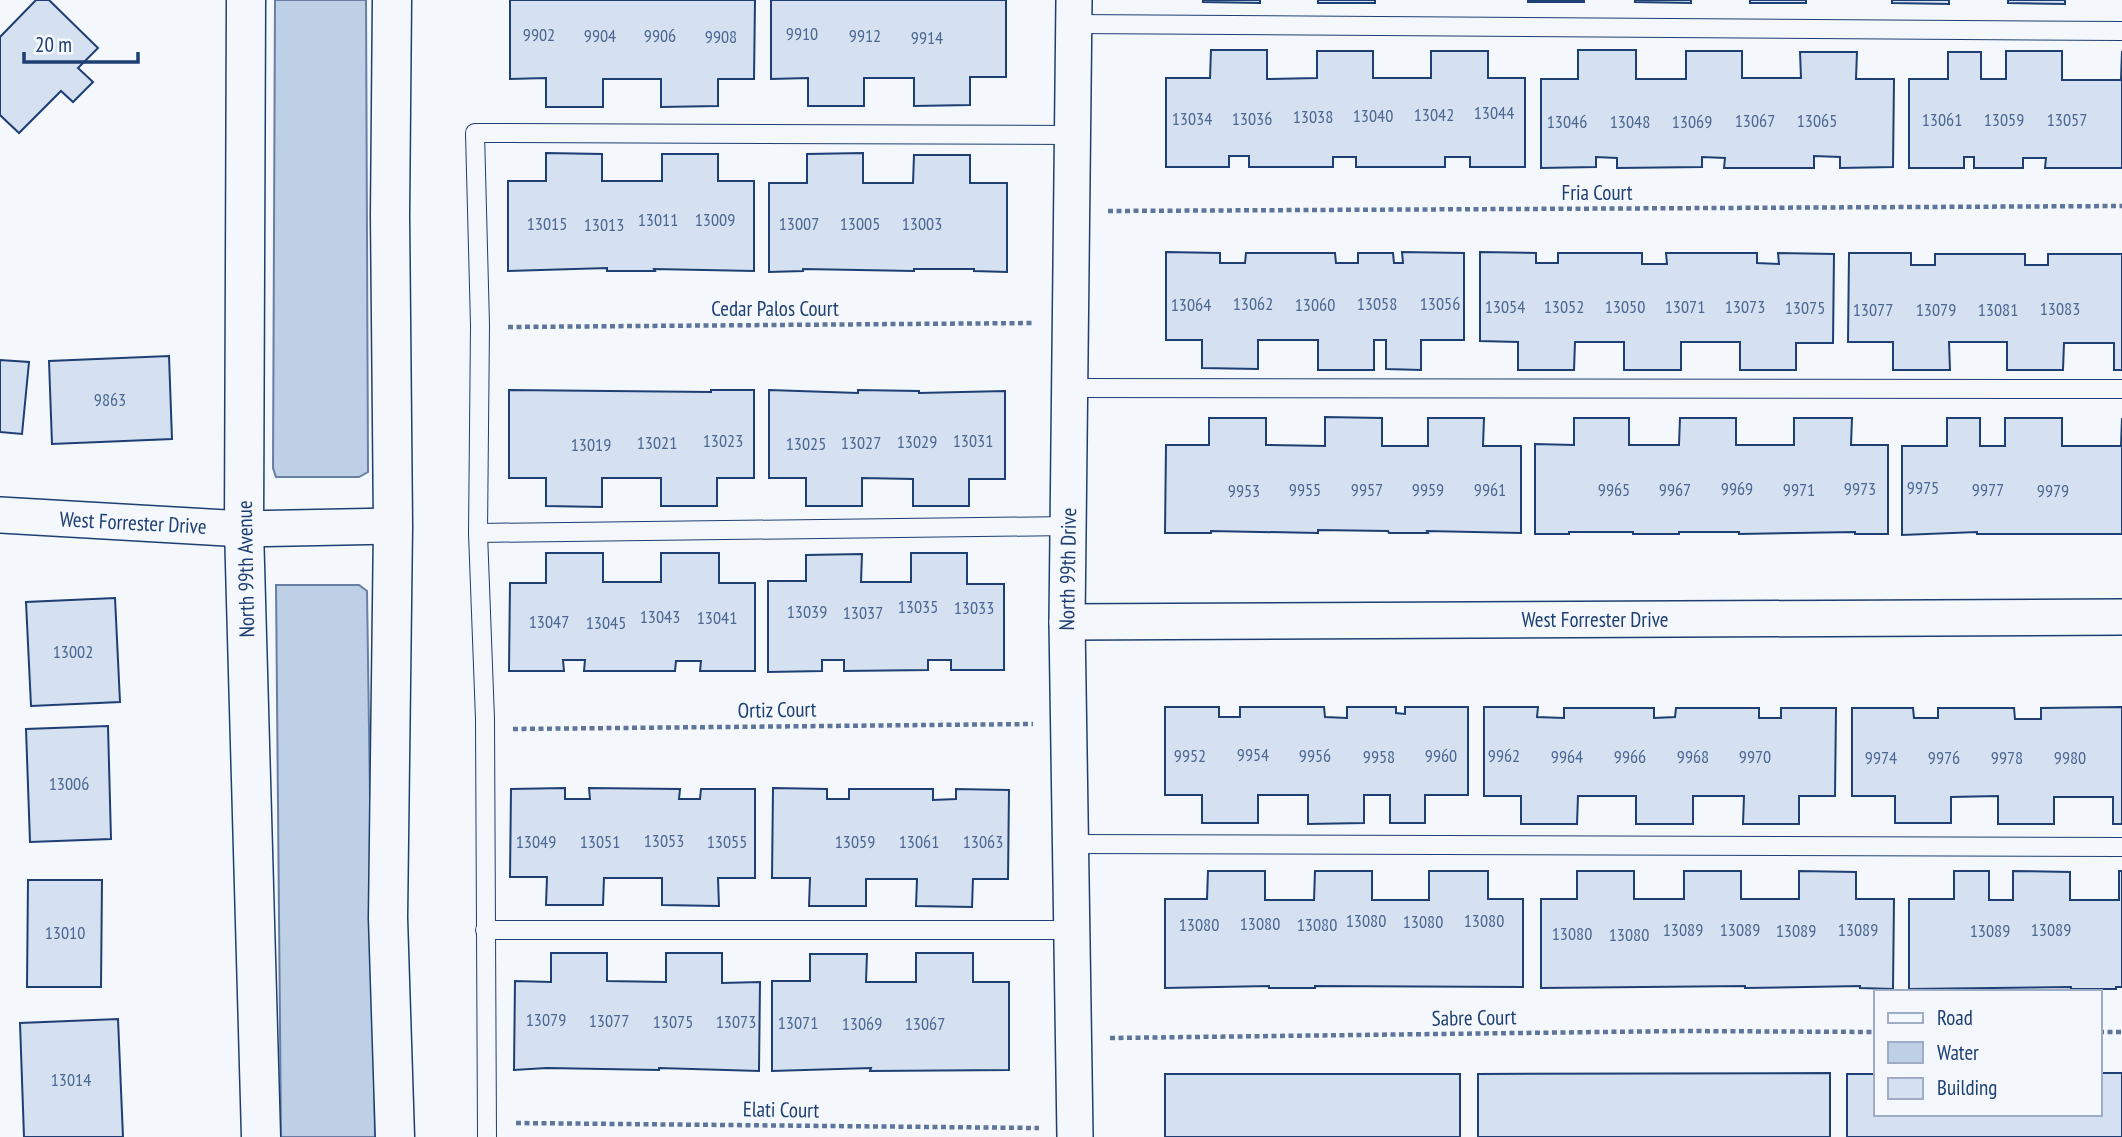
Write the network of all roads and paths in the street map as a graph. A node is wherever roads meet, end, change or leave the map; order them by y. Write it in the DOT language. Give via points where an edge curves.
graph roads {
  1 [pos="246,0"];
  2 [pos="392,0"];
  3 [pos="1074,12"];
  4 [pos="2122,31"];
  5 [pos="1073,135"];
  6 [pos="2122,206"];
  7 [pos="1073,211"];
  8 [pos="1070,322"];
  9 [pos="479,327"];
  10 [pos="1070,387"];
  11 [pos="2122,390"];
  12 [pos="0,515"];
  13 [pos="393,526"];
  14 [pos="1069,526"];
  15 [pos="244,529"];
  16 [pos="478,533"];
  17 [pos="2122,617"];
  18 [pos="1067,622"];
  19 [pos="1069,723"];
  20 [pos="485,729"];
  21 [pos="1071,844"];
  22 [pos="2122,847"];
  23 [pos="485,930"];
  24 [pos="1072,930"];
  25 [pos="1874,1032"];
  26 [pos="2101,1032"];
  27 [pos="2122,1032"];
  28 [pos="1074,1039"];
  29 [pos="487,1130"];
  30 [pos="1075,1133"];
  31 [pos="261,1137"];
  32 [pos="395,1137"];
  1 -- 15 [label="main road, North 99th Avenue"];
  2 -- 13 [label="main road"];
  3 -- 4 [label="lane"];
  3 -- 5 [label="street, North 99th Drive"];
  5 -- 7 [label="street, North 99th Drive"];
  5 -- 9 [label="lane" via="475,133"];
  6 -- 7 [label="path, Fria Court"];
  7 -- 8 [label="street, North 99th Drive"];
  8 -- 9 [label="path, Cedar Palos Court"];
  8 -- 10 [label="street, North 99th Drive"];
  9 -- 16 [label="lane"];
  10 -- 11 [label="lane"];
  10 -- 14 [label="street, North 99th Drive"];
  12 -- 15 [label="street, West Forrester Drive"];
  13 -- 15 [label="street, West Forrester Drive"];
  13 -- 32 [label="main road" via="388,918"];
  14 -- 16 [label="lane"];
  14 -- 18 [label="street, North 99th Drive"];
  15 -- 31 [label="main road, North 99th Avenue"];
  16 -- 20 [label="lane"];
  17 -- 18 [label="street, West Forrester Drive"];
  18 -- 19 [label="street, North 99th Drive"];
  19 -- 20 [label="path, Ortiz Court"];
  19 -- 21 [label="street, North 99th Drive"];
  20 -- 23 [label="lane"];
  21 -- 22 [label="lane"];
  21 -- 24 [label="street, North 99th Drive"];
  23 -- 24 [label="lane"];
  23 -- 29 [label="lane"];
  24 -- 28 [label="street, North 99th Drive"];
  25 -- 28 [label="path, Sabre Court"];
  26 -- 27 [label="path"];
  28 -- 30 [label="street, North 99th Drive"];
  29 -- 30 [label="path, Elati Court"];
}
